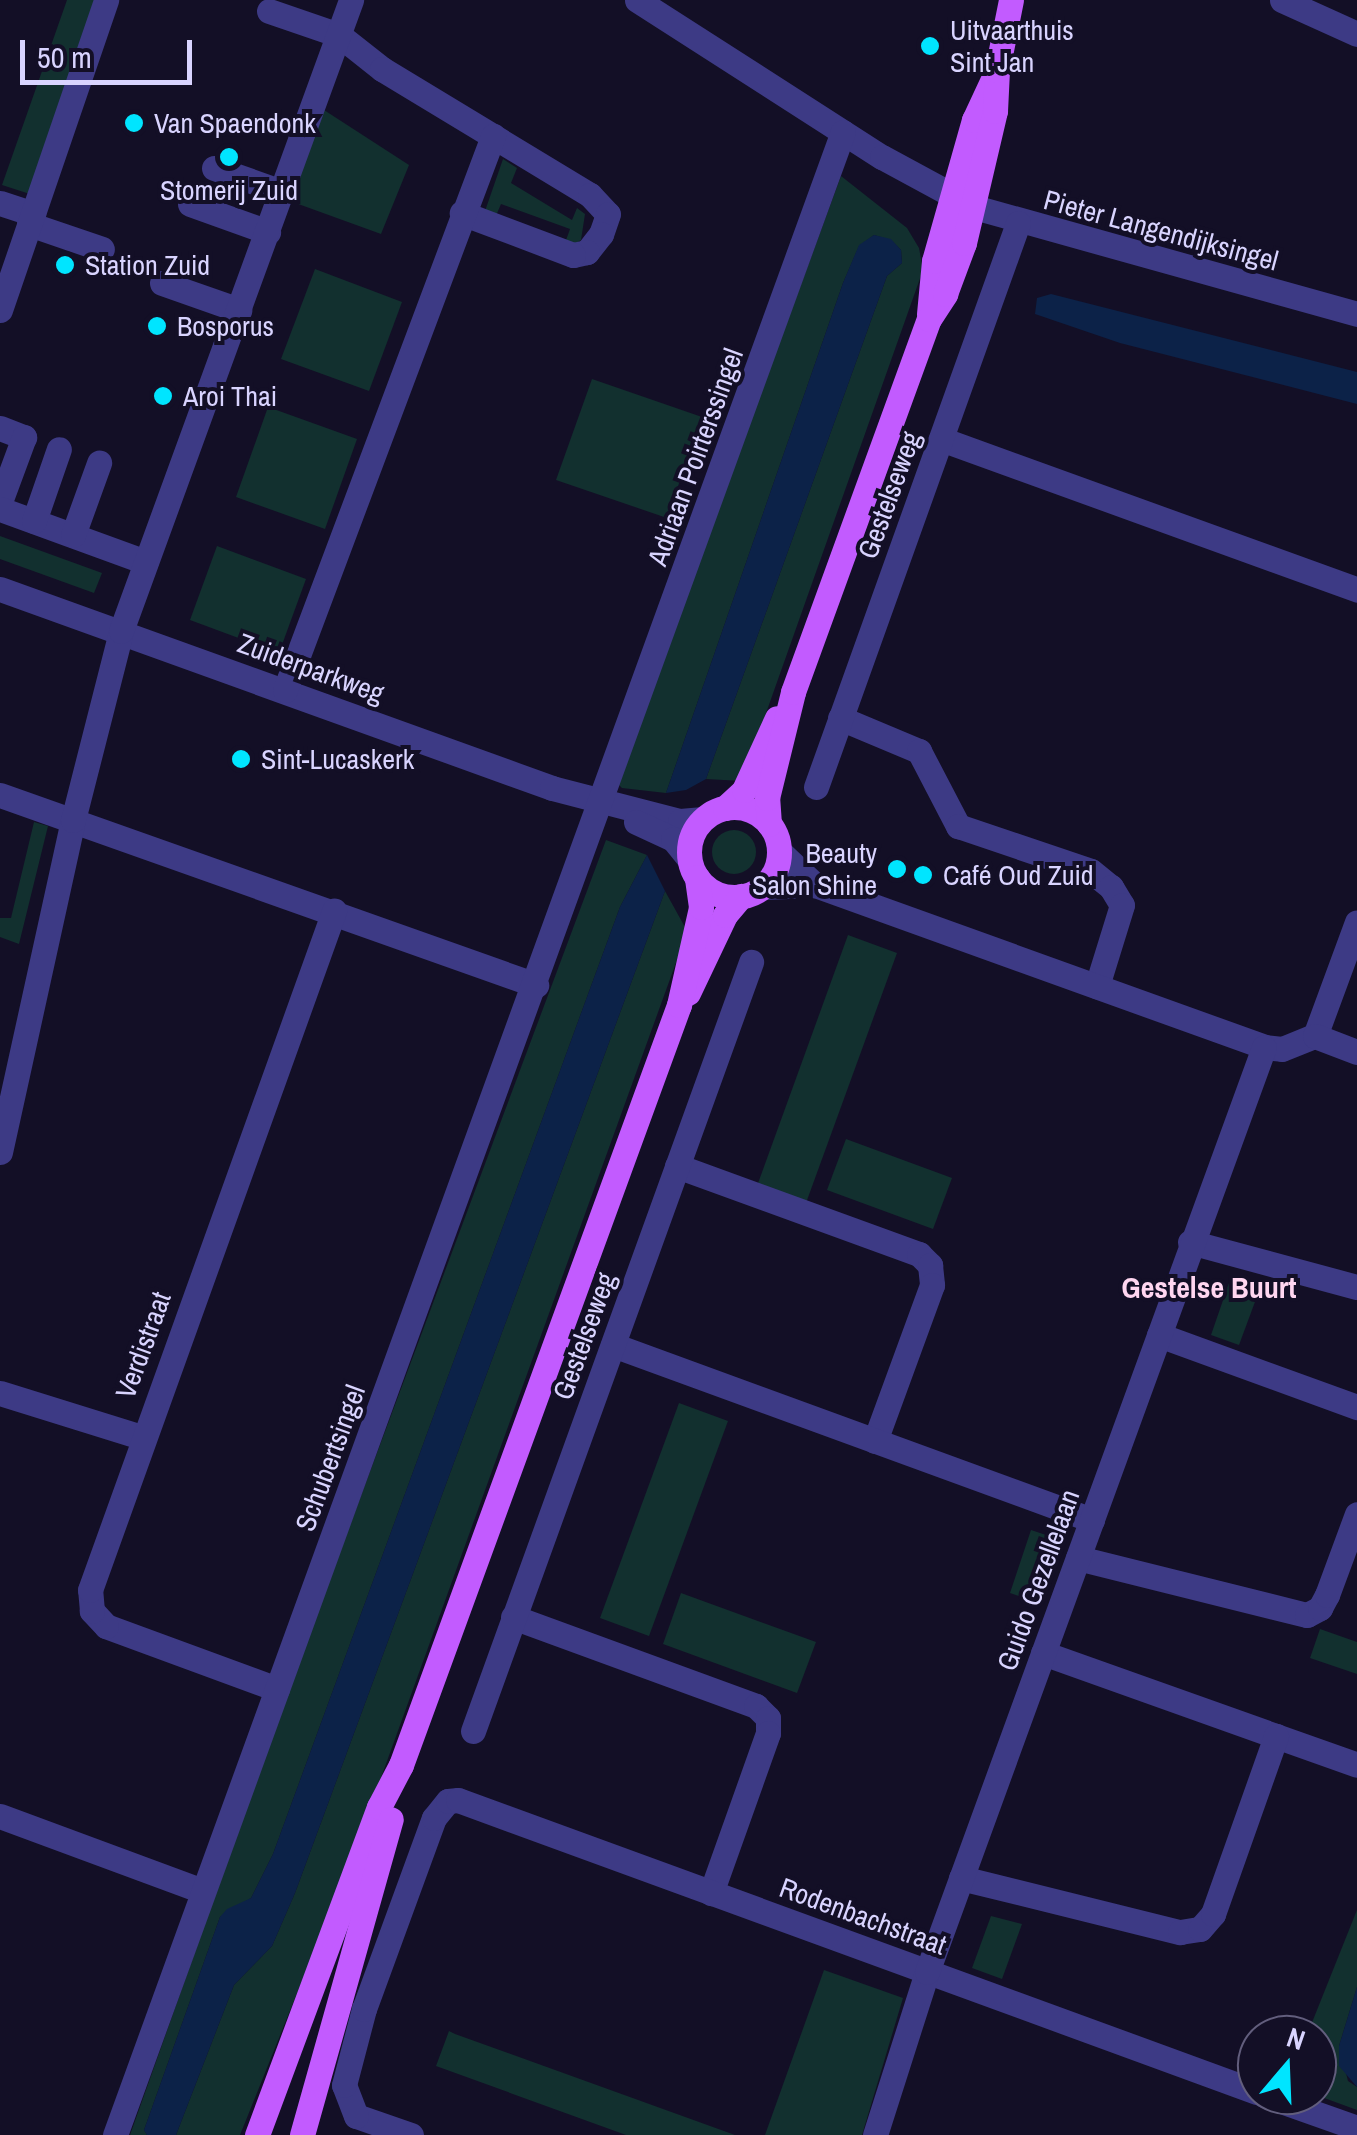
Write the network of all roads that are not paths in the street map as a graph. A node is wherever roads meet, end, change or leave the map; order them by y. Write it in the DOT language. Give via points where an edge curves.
graph roads {
  1 [pos="106,0"];
  2 [pos="351,0"];
  3 [pos="636,0"];
  4 [pos="1012,0"];
  5 [pos="1282,0"];
  6 [pos="269,11"];
  7 [pos="1357,34"];
  8 [pos="339,36"];
  9 [pos="843,132"];
  10 [pos="493,136"];
  11 [pos="214,168"];
  12 [pos="282,192"];
  13 [pos="963,202"];
  14 [pos="0,203"];
  15 [pos="190,204"];
  16 [pos="462,213"];
  17 [pos="31,219"];
  18 [pos="1018,223"];
  19 [pos="268,232"];
  20 [pos="102,249"];
  21 [pos="162,283"];
  22 [pos="0,310"];
  23 [pos="239,310"];
  24 [pos="1357,314"];
  25 [pos="0,428"];
  26 [pos="941,440"];
  27 [pos="59,450"];
  28 [pos="99,463"];
  29 [pos="0,506"];
  30 [pos="34,521"];
  31 [pos="73,535"];
  32 [pos="146,562"];
  33 [pos="0,589"];
  34 [pos="1357,590"];
  35 [pos="121,632"];
  36 [pos="285,690"];
  37 [pos="793,692"];
  38 [pos="840,718"];
  39 [pos="816,787"];
  40 [pos="0,795"];
  41 [pos="601,802"];
  42 [pos="714,814"];
  43 [pos="73,820"];
  44 [pos="769,824"];
  45 [pos="779,850"];
  46 [pos="693,868"];
  47 [pos="816,885"];
  48 [pos="751,892"];
  49 [pos="334,912"];
  50 [pos="1357,922"];
  51 [pos="751,962"];
  52 [pos="536,984"];
  53 [pos="1097,986"];
  54 [pos="678,1005"];
  55 [pos="1315,1036"];
  56 [pos="1264,1048"];
  57 [pos="11,1049"];
  58 [pos="1357,1052"];
  59 [pos="0,1152"];
  60 [pos="677,1166"];
  61 [pos="1190,1242"];
  62 [pos="1357,1287"];
  63 [pos="1158,1335"];
  64 [pos="612,1345"];
  65 [pos="0,1393"];
  66 [pos="1357,1406"];
  67 [pos="141,1437"];
  68 [pos="876,1441"];
  69 [pos="1357,1514"];
  70 [pos="1092,1520"];
  71 [pos="1078,1558"];
  72 [pos="512,1616"];
  73 [pos="1043,1653"];
  74 [pos="277,1689"];
  75 [pos="472,1731"];
  76 [pos="1276,1736"];
  77 [pos="401,1765"];
  78 [pos="1357,1765"];
  79 [pos="0,1816"];
  80 [pos="961,1878"];
  81 [pos="203,1890"];
  82 [pos="712,1892"];
  83 [pos="926,1972"];
  84 [pos="1237,2086"];
  85 [pos="1320,2115"];
  86 [pos="1357,2128"];
  87 [pos="115,2135"];
  88 [pos="257,2135"];
  89 [pos="302,2135"];
  90 [pos="411,2135"];
  91 [pos="875,2135"];
  1 -- 17 [label="street"];
  2 -- 8 [label="street"];
  3 -- 9 [label="street, Pieter Langendijksingel"];
  4 -- 13 [label="main road, Gestelseweg" via="995,111"];
  5 -- 7 [label="street"];
  6 -- 8 [label="street"];
  8 -- 10 [label="street"];
  8 -- 12 [label="street"];
  9 -- 13 [label="street, Pieter Langendijksingel"];
  9 -- 41 [label="street, Adriaan Poirterssingel"];
  10 -- 16 [label="street"];
  10 -- 16 [label="street" via="590,195 608,214 601,234 587,252 573,256"];
  11 -- 12 [label="street"];
  12 -- 19 [label="street"];
  13 -- 18 [label="street, Pieter Langendijksingel"];
  13 -- 37 [label="main road, Gestelseweg" via="945,294 929,319"];
  14 -- 17 [label="street"];
  15 -- 19 [label="street"];
  16 -- 36 [label="street"];
  17 -- 20 [label="street"];
  17 -- 22 [label="street"];
  18 -- 24 [label="street, Pieter Langendijksingel"];
  18 -- 26 [label="street, Gestelseweg"];
  19 -- 23 [label="street"];
  21 -- 23 [label="street"];
  23 -- 32 [label="street"];
  25 -- 29 [label="street" via="24,437"];
  26 -- 34 [label="street"];
  26 -- 38 [label="street, Gestelseweg"];
  27 -- 30 [label="street"];
  28 -- 31 [label="street"];
  29 -- 30 [label="street"];
  30 -- 31 [label="street"];
  31 -- 32 [label="street"];
  32 -- 35 [label="street"];
  33 -- 35 [label="street, Zuiderparkweg"];
  35 -- 36 [label="street, Zuiderparkweg"];
  35 -- 43 [label="street"];
  36 -- 41 [label="street, Zuiderparkweg"];
  37 -- 42 [label="main road, Gestelseweg" via="744,790"];
  37 -- 44 [label="main road, Gestelseweg" via="767,798"];
  38 -- 39 [label="street, Gestelseweg"];
  38 -- 53 [label="street" via="919,751 958,826 1091,871 1111,887 1122,904"];
  40 -- 43 [label="street"];
  41 -- 42 [label="street, Zuiderparkweg" via="680,821"];
  41 -- 46 [label="street, Zuiderparkweg" via="673,838"];
  41 -- 52 [label="street, Schubertsingel"];
  42 -- 44 [label="main road" via="745,808"];
  42 -- 46 [label="main road" via="692,837"];
  43 -- 49 [label="street"];
  43 -- 57 [label="street"];
  44 -- 45 [label="main road"];
  45 -- 47 [label="street"];
  45 -- 48 [label="main road" via="775,871"];
  46 -- 48 [label="main road" via="721,895"];
  46 -- 54 [label="main road, Gestelseweg" via="701,907"];
  47 -- 48 [label="street"];
  47 -- 53 [label="street"];
  48 -- 54 [label="main road, Gestelseweg" via="725,915 697,984"];
  49 -- 52 [label="street"];
  49 -- 67 [label="street, Verdistraat"];
  50 -- 55 [label="street"];
  51 -- 60 [label="street, Gestelseweg"];
  52 -- 74 [label="street, Schubertsingel"];
  53 -- 56 [label="street"];
  54 -- 77 [label="main road, Gestelseweg"];
  55 -- 56 [label="street" via="1282,1049"];
  55 -- 58 [label="street"];
  56 -- 61 [label="street, Guido Gezellelaan"];
  57 -- 59 [label="street"];
  60 -- 64 [label="street, Gestelseweg"];
  60 -- 68 [label="street" via="918,1254 930,1265 932,1284"];
  61 -- 62 [label="street"];
  61 -- 63 [label="street, Guido Gezellelaan"];
  63 -- 66 [label="street"];
  63 -- 70 [label="street, Guido Gezellelaan"];
  64 -- 68 [label="street"];
  64 -- 72 [label="street, Gestelseweg"];
  65 -- 67 [label="street"];
  67 -- 74 [label="street, Verdistraat" via="90,1590 92,1611 106,1626"];
  68 -- 70 [label="street"];
  69 -- 71 [label="street" via="1328,1595 1308,1615"];
  70 -- 71 [label="street, Guido Gezellelaan"];
  71 -- 73 [label="street, Guido Gezellelaan"];
  72 -- 75 [label="street, Gestelseweg"];
  72 -- 82 [label="street" via="756,1706 768,1718"];
  73 -- 76 [label="street"];
  73 -- 80 [label="street, Guido Gezellelaan"];
  74 -- 81 [label="street, Schubertsingel"];
  76 -- 78 [label="street"];
  76 -- 80 [label="street" via="1213,1914 1200,1930 1180,1932"];
  77 -- 88 [label="main road, Gestelseweg" via="378,1808"];
  77 -- 89 [label="main road, Gestelseweg" via="394,1812"];
  79 -- 81 [label="street"];
  80 -- 83 [label="street, Guido Gezellelaan"];
  81 -- 87 [label="street, Schubertsingel"];
  82 -- 83 [label="street, Rodenbachstraat"];
  82 -- 90 [label="street, Rodenbachstraat" via="448,1801 434,1818 364,2009 344,2085 356,2116"];
  83 -- 84 [label="street, Rodenbachstraat"];
  83 -- 91 [label="street, Guido Gezellelaan"];
  85 -- 86 [label="street, Rodenbachstraat"];
}
